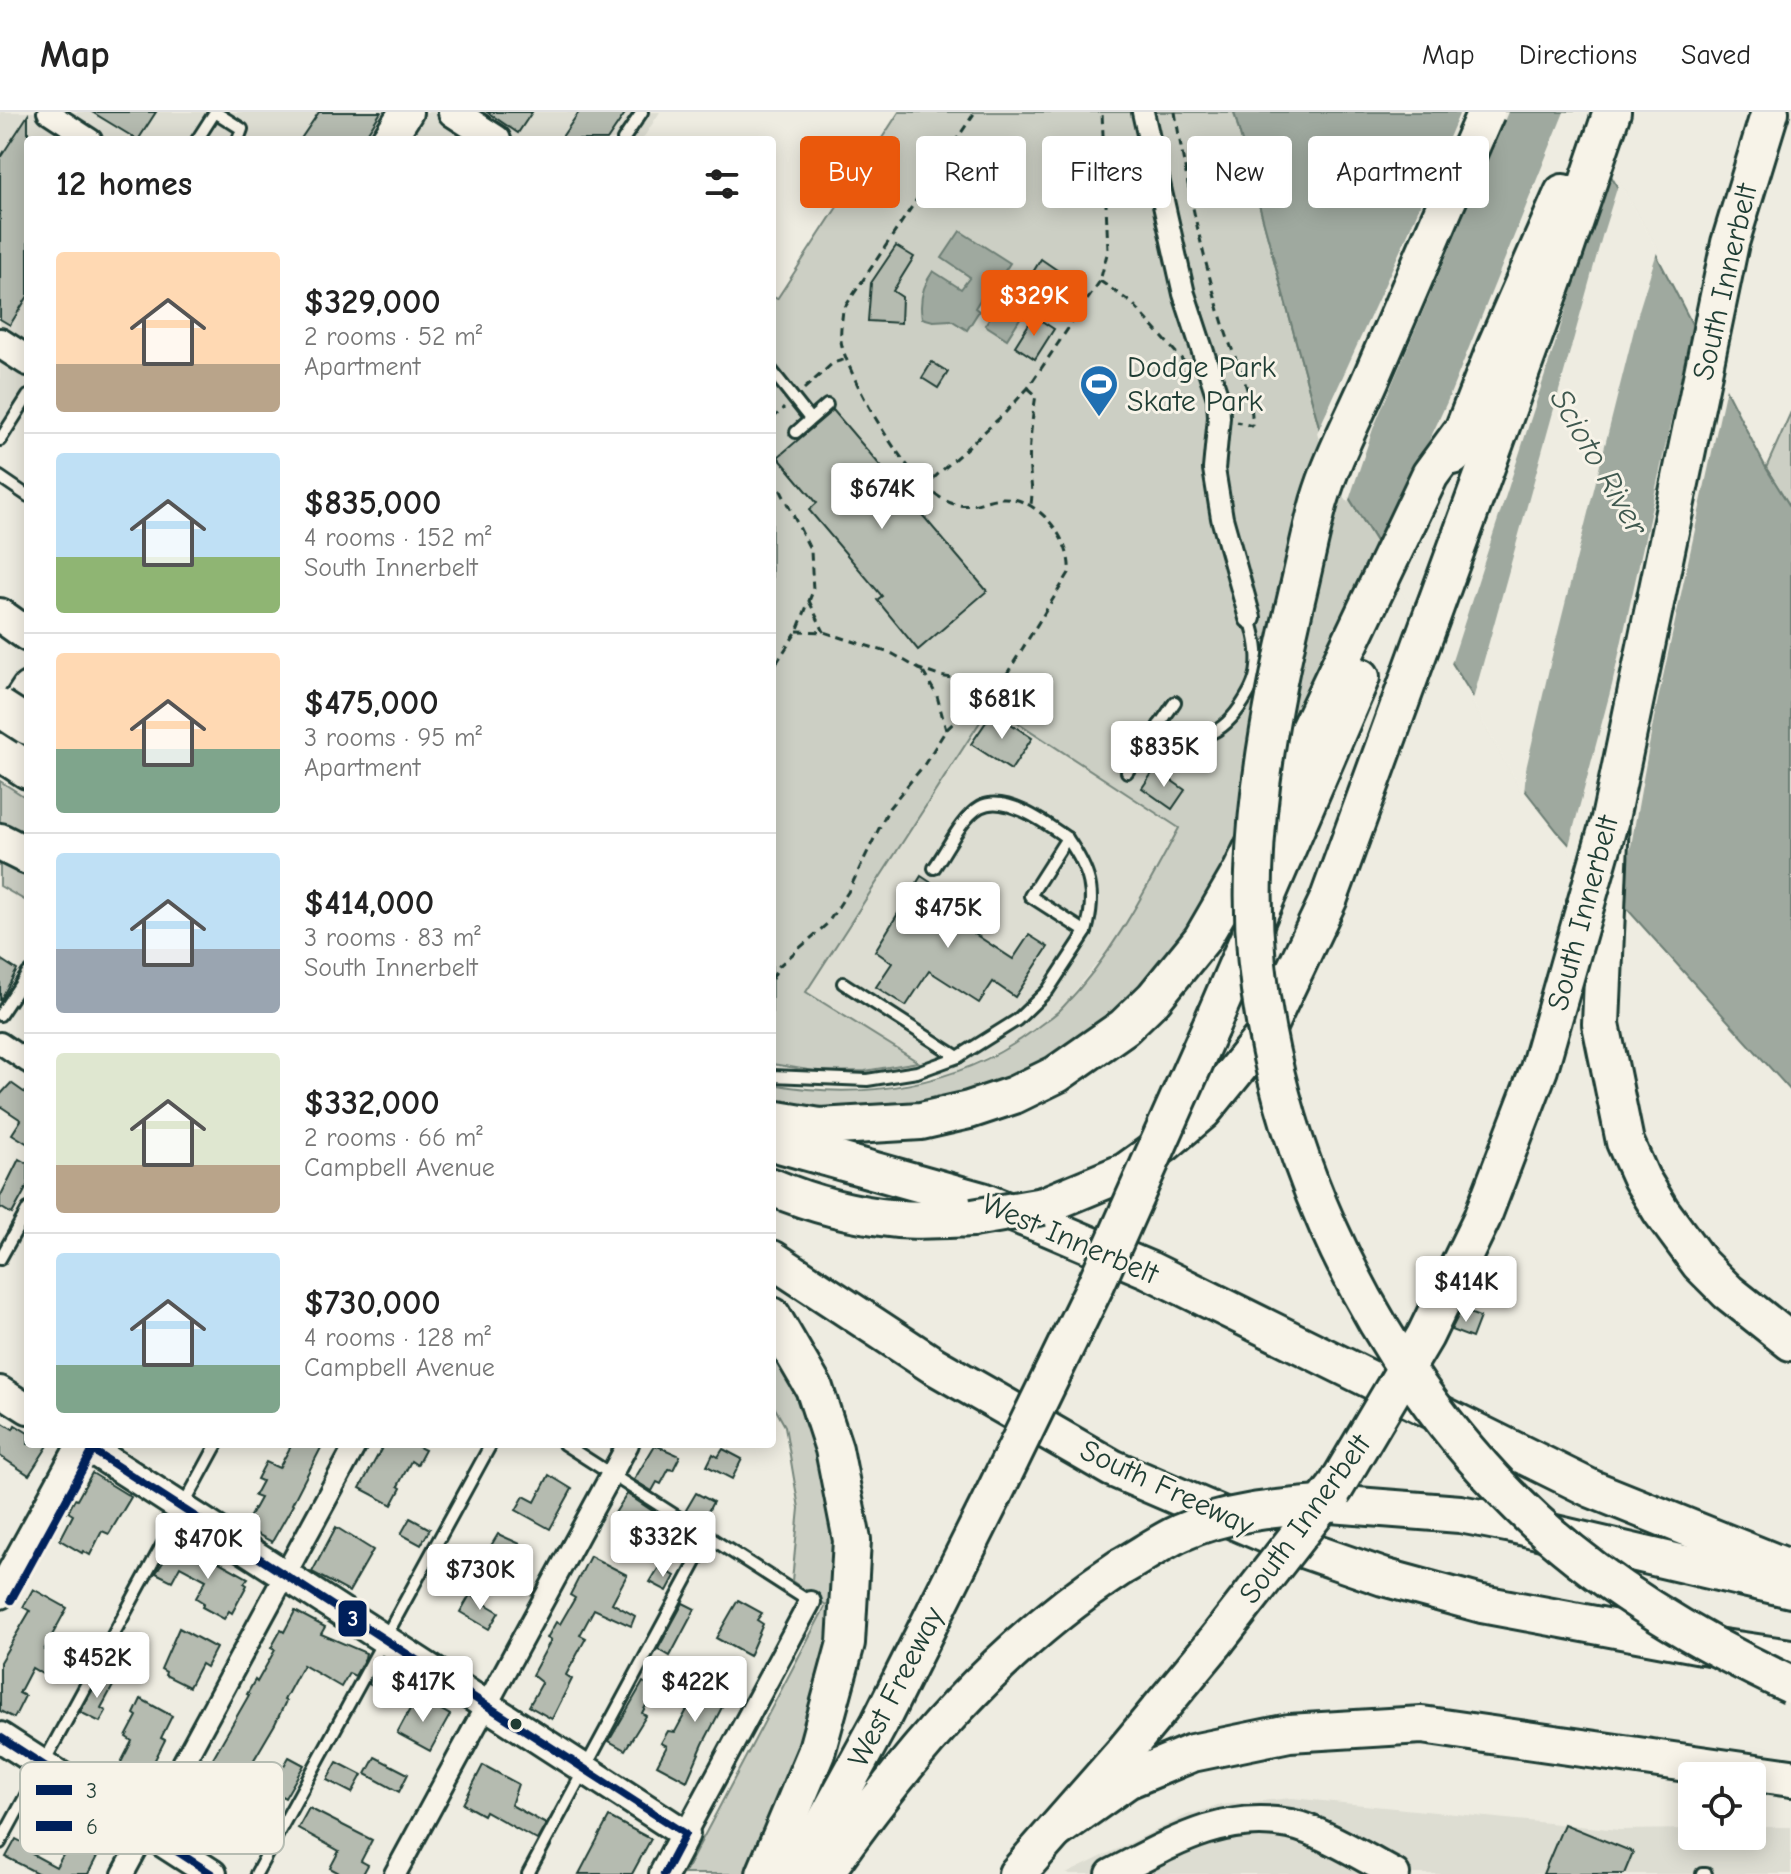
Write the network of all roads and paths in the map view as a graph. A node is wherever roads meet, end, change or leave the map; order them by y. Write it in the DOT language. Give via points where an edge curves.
graph roads {
  1 [pos="48,112"];
  2 [pos="215,112"];
  3 [pos="406,112"];
  4 [pos="453,112"];
  5 [pos="642,112"];
  6 [pos="975,112"];
  7 [pos="1102,112"];
  8 [pos="1143,112"];
  9 [pos="1175,112"];
  10 [pos="1486,112"];
  11 [pos="1597,112"];
  12 [pos="1612,112"];
  13 [pos="1770,112"];
  14 [pos="85,136"];
  15 [pos="200,136"];
  16 [pos="239,136"];
  17 [pos="391,136"];
  18 [pos="490,136"];
  19 [pos="626,136"];
  20 [pos="1100,281"];
  21 [pos="0,343"];
  22 [pos="24,358"];
  23 [pos="848,359"];
  24 [pos="1166,374"];
  25 [pos="776,376"];
  26 [pos="1028,388"];
  27 [pos="795,398"];
  28 [pos="24,402"];
  29 [pos="827,405"];
  30 [pos="776,415"];
  31 [pos="1219,417"];
  32 [pos="810,419"];
  33 [pos="796,432"];
  34 [pos="1460,434"];
  35 [pos="0,440"];
  36 [pos="0,477"];
  37 [pos="776,483"];
  38 [pos="926,485"];
  39 [pos="24,493"];
  40 [pos="912,498"];
  41 [pos="1030,505"];
  42 [pos="809,601"];
  43 [pos="0,615"];
  44 [pos="1250,618"];
  45 [pos="797,631"];
  46 [pos="24,632"];
  47 [pos="824,632"];
  48 [pos="776,665"];
  49 [pos="922,670"];
  50 [pos="1000,685"];
  51 [pos="24,695"];
  52 [pos="1175,702"];
  53 [pos="0,708"];
  54 [pos="24,723"];
  55 [pos="1159,725"];
  56 [pos="946,730"];
  57 [pos="0,731"];
  58 [pos="0,752"];
  59 [pos="24,767"];
  60 [pos="1127,772"];
  61 [pos="1610,819"];
  62 [pos="1067,838"];
  63 [pos="0,842"];
  64 [pos="24,854"];
  65 [pos="934,868"];
  66 [pos="1086,932"];
  67 [pos="776,972"];
  68 [pos="24,979"];
  69 [pos="843,983"];
  70 [pos="0,1015"];
  71 [pos="0,1043"];
  72 [pos="958,1057"];
  73 [pos="24,1059"];
  74 [pos="776,1076"];
  75 [pos="776,1120"];
  76 [pos="776,1143"];
  77 [pos="776,1188"];
  78 [pos="24,1216"];
  79 [pos="0,1259"];
  80 [pos="776,1262"];
  81 [pos="776,1322"];
  82 [pos="1791,1342"];
  83 [pos="0,1391"];
  84 [pos="24,1406"];
  85 [pos="80,1448"];
  86 [pos="88,1448"];
  87 [pos="215,1448"];
  88 [pos="354,1448"];
  89 [pos="489,1448"];
  90 [pos="570,1448"];
  91 [pos="626,1448"];
  92 [pos="611,1476"];
  93 [pos="183,1508"];
  94 [pos="710,1536"];
  95 [pos="1791,1569"];
  96 [pos="286,1574"];
  97 [pos="1791,1589"];
  98 [pos="0,1594"];
  99 [pos="810,1602"];
  100 [pos="384,1638"];
  101 [pos="1791,1658"];
  102 [pos="1791,1685"];
  103 [pos="486,1705"];
  104 [pos="0,1737"];
  105 [pos="37,1762"];
  106 [pos="43,1762"];
  107 [pos="184,1762"];
  108 [pos="584,1770"];
  109 [pos="1791,1778"];
  110 [pos="20,1805"];
  111 [pos="284,1822"];
  112 [pos="1056,1830"];
  113 [pos="685,1834"];
  114 [pos="0,1843"];
  115 [pos="134,1854"];
  116 [pos="180,1854"];
  117 [pos="267,1854"];
  118 [pos="1385,1871"];
  119 [pos="123,1874"];
  120 [pos="212,1874"];
  121 [pos="256,1874"];
  122 [pos="395,1874"];
  123 [pos="528,1874"];
  124 [pos="664,1874"];
  125 [pos="765,1874"];
  126 [pos="797,1874"];
  127 [pos="824,1874"];
  128 [pos="1017,1874"];
  129 [pos="1111,1874"];
  1 -- 14 [label="street"];
  2 -- 15 [label="lane"];
  2 -- 16 [label="lane" via="242,129"];
  3 -- 17 [label="main road"];
  4 -- 18 [label="street"];
  5 -- 19 [label="lane"];
  6 -- 23 [label="path" via="843,310 841,344"];
  7 -- 20 [label="path" via="1108,250"];
  8 -- 31 [label="street" via="1184,294 1218,398"];
  9 -- 31 [label="path" via="1188,194 1224,328 1253,406 1252,426"];
  10 -- 102 [label="highway, bridge" via="1320,499 1281,661 1259,795 1254,876 1271,1046 1298,1149 1351,1276 1387,1343 1467,1449 1536,1521 1606,1579 1679,1628"];
  11 -- 34 [label="highway"];
  12 -- 77 [label="highway, bridge" via="1329,898 1263,1037 1203,1111 1164,1144 1125,1172 1043,1206 973,1218 900,1219 860,1214"];
  13 -- 61 [label="highway, South Innerbelt" via="1730,243"];
  20 -- 24 [label="path" via="1133,304 1192,370"];
  20 -- 26 [label="path"];
  21 -- 22 [label="street"];
  23 -- 27 [label="path" via="833,363"];
  23 -- 38 [label="path" via="884,435"];
  25 -- 27 [label="lane"];
  26 -- 38 [label="path"];
  26 -- 41 [label="path" via="1036,395"];
  27 -- 30 [label="path"];
  27 -- 32 [label="lane"];
  28 -- 35 [label="lane"];
  29 -- 32 [label="lane"];
  31 -- 44 [label="street" via="1214,469"];
  32 -- 33 [label="lane"];
  34 -- 75 [label="highway" via="1430,475 1242,870 1202,939 1154,998 1124,1027 1057,1074 969,1110 921,1121 820,1127"];
  34 -- 126 [label="highway, West Freeway, bridge" via="1444,485 1096,1284 880,1722"];
  36 -- 39 [label="lane"];
  37 -- 42 [label="path" via="811,551"];
  38 -- 40 [label="path"];
  38 -- 41 [label="path" via="938,497 968,507 999,498"];
  41 -- 50 [label="path" via="1060,538 1069,573"];
  42 -- 45 [label="path"];
  42 -- 47 [label="path"];
  43 -- 46 [label="main road"];
  44 -- 55 [label="lane" via="1257,670 1234,715 1206,736 1176,735"];
  45 -- 47 [label="path"];
  45 -- 48 [label="path"];
  47 -- 49 [label="path" via="893,654"];
  49 -- 50 [label="path"];
  49 -- 56 [label="path" via="937,696"];
  50 -- 56 [label="path"];
  51 -- 57 [label="main road"];
  52 -- 55 [label="lane"];
  53 -- 54 [label="highway, bridge"];
  55 -- 60 [label="lane"];
  56 -- 67 [label="path" via="889,808 827,924"];
  58 -- 59 [label="highway"];
  61 -- 82 [label="highway, bridge" via="1601,1024 1625,1142 1661,1211 1700,1264"];
  61 -- 112 [label="highway, South Innerbelt, bridge" via="1539,1069 1476,1231 1425,1336 1335,1488 1216,1641"];
  62 -- 65 [label="lane" via="1039,819 992,803 978,808"];
  62 -- 66 [label="lane" via="1090,879 1092,907"];
  62 -- 66 [label="lane" via="1030,896"];
  63 -- 64 [label="highway"];
  66 -- 72 [label="lane" via="1048,990 1017,1020"];
  68 -- 70 [label="lane"];
  69 -- 72 [label="lane"];
  71 -- 73 [label="street"];
  72 -- 74 [label="lane" via="917,1072 867,1080"];
  76 -- 95 [label="highway, West Innerbelt" via="982,1201 1048,1227 1149,1270 1592,1489"];
  78 -- 79 [label="lane"];
  80 -- 101 [label="highway, South Freeway" via="933,1365 1112,1468 1291,1545 1482,1604"];
  81 -- 125 [label="highway" via="818,1399 852,1540 846,1643 816,1753"];
  83 -- 84 [label="street"];
  85 -- 98 [label="street"];
  86 -- 93 [label="street"];
  87 -- 93 [label="lane"];
  88 -- 96 [label="street"];
  89 -- 100 [label="lane"];
  90 -- 92 [label="lane"];
  91 -- 92 [label="street"];
  92 -- 94 [label="lane"];
  92 -- 103 [label="street"];
  93 -- 96 [label="street"];
  93 -- 106 [label="lane"];
  94 -- 99 [label="lane"];
  94 -- 108 [label="lane"];
  96 -- 100 [label="street"];
  96 -- 107 [label="street"];
  97 -- 127 [label="highway, bridge" via="1460,1514 1331,1504 1222,1518 1179,1533 1074,1598 979,1681 872,1805"];
  99 -- 113 [label="street"];
  100 -- 103 [label="street"];
  100 -- 111 [label="lane"];
  103 -- 108 [label="street"];
  103 -- 122 [label="street"];
  104 -- 105 [label="street"];
  108 -- 113 [label="street"];
  108 -- 123 [label="lane"];
  109 -- 112 [label="highway" via="1422,1725 1289,1733 1192,1753 1127,1780"];
  110 -- 114 [label="lane"];
  112 -- 128 [label="highway"];
  113 -- 124 [label="street"];
  115 -- 119 [label="street"];
  116 -- 120 [label="street"];
  117 -- 121 [label="lane"];
  118 -- 129 [label="street" via="1293,1824 1239,1821 1209,1827"];
}
